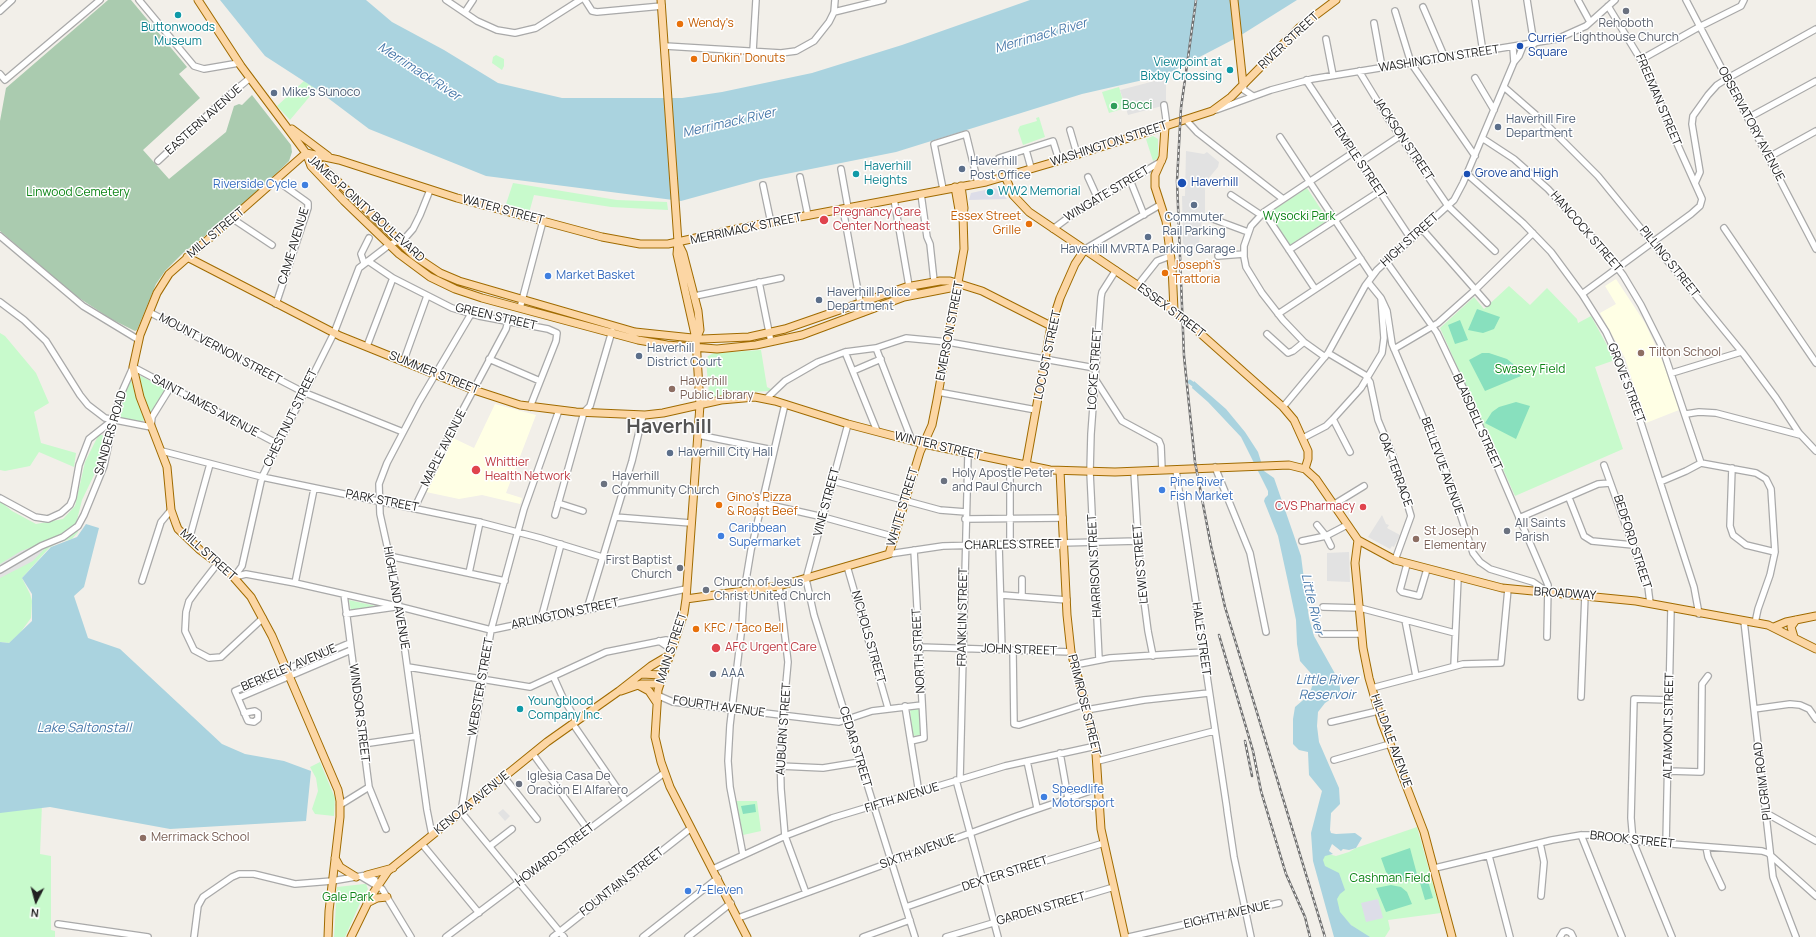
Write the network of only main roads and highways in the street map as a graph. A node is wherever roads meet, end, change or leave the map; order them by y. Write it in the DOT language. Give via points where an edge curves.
graph roads {
  1 [pos="198,0"];
  2 [pos="1234,0"];
  3 [pos="1336,0"];
  4 [pos="661,3"];
  5 [pos="1241,68"];
  6 [pos="1257,70"];
  7 [pos="1243,84"];
  8 [pos="281,120"];
  9 [pos="1166,126"];
  10 [pos="306,153"];
  11 [pos="332,158"];
  12 [pos="1004,176"];
  13 [pos="978,183"];
  14 [pos="958,186"];
  15 [pos="678,242"];
  16 [pos="1085,249"];
  17 [pos="187,256"];
  18 [pos="959,284"];
  19 [pos="1174,310"];
  20 [pos="1051,326"];
  21 [pos="696,339"];
  22 [pos="696,348"];
  23 [pos="700,405"];
  24 [pos="924,444"];
  25 [pos="1026,465"];
  26 [pos="1305,469"];
  27 [pos="1060,471"];
  28 [pos="1358,540"];
  29 [pos="686,599"];
  30 [pos="1816,616"];
  31 [pos="1796,620"];
  32 [pos="1774,627"];
  33 [pos="1794,638"];
  34 [pos="1816,649"];
  35 [pos="669,653"];
  36 [pos="639,674"];
  37 [pos="662,675"];
  38 [pos="660,684"];
  39 [pos="637,685"];
  40 [pos="619,691"];
  41 [pos="657,699"];
  42 [pos="335,857"];
  43 [pos="393,868"];
  44 [pos="387,897"];
  45 [pos="367,903"];
  46 [pos="328,937"];
  47 [pos="351,937"];
  48 [pos="747,937"];
  49 [pos="1125,937"];
  50 [pos="1452,937"];
  1 -- 8 [label="main road, WATER STREET" via="239,63"];
  2 -- 5 [label="main road"];
  3 -- 6 [label="main road, RIVER STREET" via="1300,27"];
  4 -- 15 [label="main road"];
  5 -- 6 [label="main road" via="1248,71"];
  5 -- 7 [label="main road"];
  6 -- 7 [label="main road, RIVER STREET"];
  7 -- 9 [label="main road, WASHINGTON STREET" via="1212,111"];
  8 -- 10 [label="main road, WATER STREET"];
  8 -- 11 [label="main road, WATER STREET"];
  9 -- 12 [label="main road, WASHINGTON STREET"];
  9 -- 19 [label="main road" via="1162,161 1154,181 1166,221"];
  10 -- 11 [label="main road, WATER STREET"];
  10 -- 17 [label="main road, MILL STREET" via="233,219"];
  10 -- 21 [label="main road, JAMES P GINTY BOULEVARD" via="398,242 413,255 450,278 635,332"];
  10 -- 22 [label="main road, JAMES P GINTY BOULEVARD" via="311,166 389,245 412,264 442,283 477,296 611,334"];
  11 -- 15 [label="main road, WATER STREET" via="430,190 631,243 659,245"];
  12 -- 13 [label="main road, WASHINGTON STREET"];
  12 -- 16 [label="main road, ESSEX STREET" via="1013,195 1022,206"];
  13 -- 14 [label="main road, MERRIMACK STREET"];
  14 -- 15 [label="main road, MERRIMACK STREET"];
  14 -- 18 [label="main road, EMERSON STREET" via="965,242"];
  15 -- 21 [label="main road, MAIN STREET" via="677,254"];
  15 -- 21 [label="main road, MAIN STREET" via="694,296 700,330"];
  16 -- 19 [label="main road, ESSEX STREET"];
  16 -- 20 [label="main road, LOCUST STREET" via="1075,264"];
  17 -- 23 [label="main road, SUMMER STREET" via="334,333 474,390 530,407 643,416"];
  17 -- 42 [label="main road, MILL STREET" via="169,274 149,312 138,340 133,367 136,384 162,451 168,473 171,510 178,529 234,577 251,597 288,673 336,786 340,805"];
  18 -- 20 [label="main road, JAMES P GINTY BOULEVARD" via="985,292"];
  18 -- 21 [label="main road, JAMES P GINTY BOULEVARD" via="934,281 909,286 796,326 733,339"];
  18 -- 22 [label="main road, JAMES P GINTY BOULEVARD" via="917,294 802,334 771,342 744,347"];
  18 -- 24 [label="main road, EMERSON STREET" via="932,425"];
  19 -- 26 [label="main road, ESSEX STREET" via="1283,406 1292,418 1308,451"];
  20 -- 25 [label="main road, LOCUST STREET"];
  21 -- 22 [label="main road, MAIN STREET"];
  22 -- 23 [label="main road, MAIN STREET"];
  23 -- 24 [label="main road, WINTER STREET" via="744,397 766,399"];
  23 -- 29 [label="main road, MAIN STREET"];
  24 -- 25 [label="main road, WINTER STREET"];
  24 -- 29 [label="main road, WHITE STREET" via="889,554 779,586"];
  25 -- 27 [label="main road, WINTER STREET"];
  26 -- 27 [label="main road, WINTER STREET" via="1289,465 1265,465 1134,472"];
  26 -- 28 [label="main road, BROADWAY" via="1316,479"];
  27 -- 49 [label="main road, PRIMROSE STREET" via="1071,652 1096,746 1100,821"];
  28 -- 32 [label="main road, BROADWAY" via="1407,564 1508,589 1650,603"];
  28 -- 50 [label="main road, HILLDALE AVENUE" via="1355,563 1362,634 1372,688 1435,868"];
  29 -- 35 [label="main road, MAIN STREET" via="684,613"];
  30 -- 31 [label="main road"];
  31 -- 32 [label="main road"];
  31 -- 33 [label="main road" via="1791,627"];
  32 -- 33 [label="main road, BROADWAY"];
  33 -- 34 [label="main road, BROADWAY"];
  35 -- 36 [label="main road, KENOZA AVENUE"];
  35 -- 37 [label="main road, MAIN STREET"];
  36 -- 37 [label="main road"];
  36 -- 40 [label="main road, KENOZA AVENUE"];
  37 -- 38 [label="main road, MAIN STREET"];
  38 -- 39 [label="main road, KENOZA AVENUE"];
  38 -- 41 [label="main road, MAIN STREET"];
  39 -- 40 [label="main road, KENOZA AVENUE"];
  39 -- 41 [label="main road"];
  40 -- 43 [label="main road, KENOZA AVENUE" via="533,754"];
  41 -- 48 [label="main road, MAIN STREET" via="655,737 664,773"];
  42 -- 43 [label="main road" via="340,867 362,876"];
  42 -- 46 [label="main road, MILL STREET"];
  43 -- 45 [label="main road, KENOZA AVENUE" via="377,886"];
  44 -- 45 [label="main road"];
  45 -- 47 [label="main road, KENOZA AVENUE"];
}
